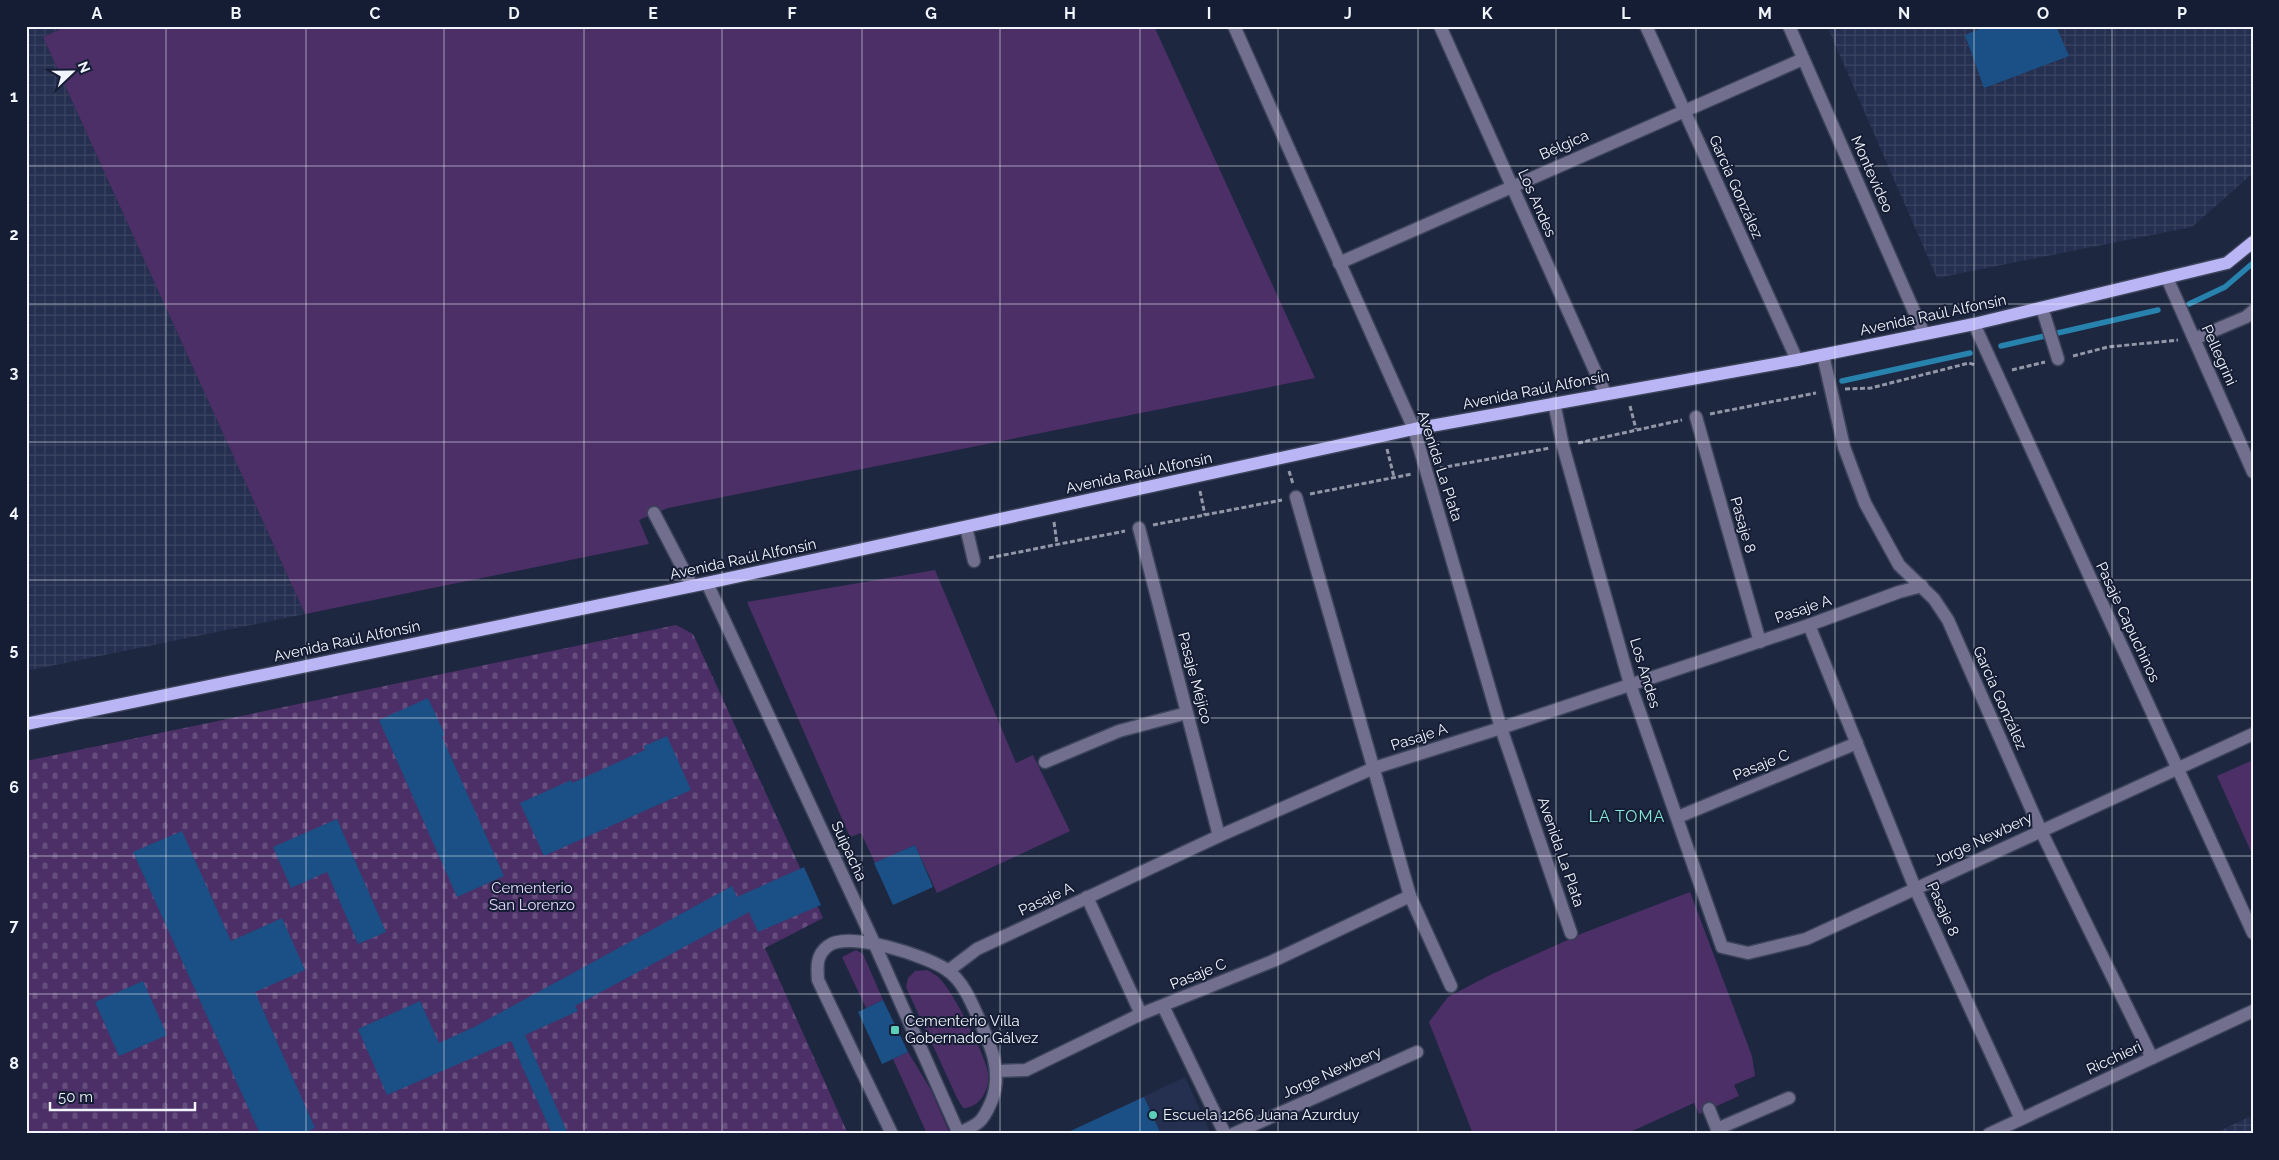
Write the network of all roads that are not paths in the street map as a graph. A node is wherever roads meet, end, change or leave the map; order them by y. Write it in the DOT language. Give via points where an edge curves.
graph roads {
  1 [pos="1234,26"];
  2 [pos="1440,26"];
  3 [pos="1646,26"];
  4 [pos="1789,26"];
  5 [pos="1803,59"];
  6 [pos="1683,110"];
  7 [pos="1511,186"];
  8 [pos="2253,242"];
  9 [pos="1339,263"];
  10 [pos="2166,278"];
  11 [pos="2042,308"];
  12 [pos="2253,312"];
  13 [pos="1974,324"];
  14 [pos="1924,334"];
  15 [pos="2194,339"];
  16 [pos="1823,355"];
  17 [pos="2058,359"];
  18 [pos="1796,360"];
  19 [pos="1606,393"];
  20 [pos="1554,403"];
  21 [pos="1696,417"];
  22 [pos="1414,429"];
  23 [pos="2253,472"];
  24 [pos="1296,497"];
  25 [pos="654,513"];
  26 [pos="966,527"];
  27 [pos="1139,528"];
  28 [pos="974,561"];
  29 [pos="707,583"];
  30 [pos="692,586"];
  31 [pos="1922,586"];
  32 [pos="1809,625"];
  33 [pos="1760,642"];
  34 [pos="1630,684"];
  35 [pos="1187,713"];
  36 [pos="26,724"];
  37 [pos="1501,728"];
  38 [pos="2253,734"];
  39 [pos="1857,743"];
  40 [pos="1045,762"];
  41 [pos="1374,768"];
  42 [pos="2177,768"];
  43 [pos="1678,817"];
  44 [pos="2041,830"];
  45 [pos="1219,836"];
  46 [pos="1915,888"];
  47 [pos="1410,896"];
  48 [pos="1087,897"];
  49 [pos="1571,933"];
  50 [pos="2253,933"];
  51 [pos="875,945"];
  52 [pos="1722,948"];
  53 [pos="948,970"];
  54 [pos="1451,986"];
  55 [pos="1163,1006"];
  56 [pos="2253,1011"];
  57 [pos="1141,1014"];
  58 [pos="1417,1052"];
  59 [pos="2152,1058"];
  60 [pos="997,1071"];
  61 [pos="1789,1098"];
  62 [pos="1709,1110"];
  63 [pos="2020,1119"];
  64 [pos="1718,1132"];
  65 [pos="892,1134"];
  66 [pos="959,1134"];
  67 [pos="1225,1134"];
  68 [pos="1233,1134"];
  69 [pos="1989,1134"];
  1 -- 9 [label="street, Avenida La Plata"];
  2 -- 7 [label="street, Los Andes"];
  3 -- 6 [label="street, García González"];
  4 -- 5 [label="street, Montevideo"];
  5 -- 6 [label="street, Bélgica"];
  5 -- 14 [label="street, Montevideo"];
  6 -- 7 [label="street, Bélgica"];
  6 -- 18 [label="street, García González"];
  7 -- 9 [label="street, Bélgica"];
  7 -- 19 [label="street, Los Andes"];
  8 -- 10 [label="main road, Avenida Raúl Alfonsín" via="2227,263"];
  9 -- 22 [label="street, Avenida La Plata"];
  10 -- 11 [label="main road, Avenida Raúl Alfonsín"];
  10 -- 15 [label="street, Pellegrini"];
  11 -- 13 [label="main road, Avenida Raúl Alfonsín"];
  11 -- 17 [label="street"];
  12 -- 15 [label="street"];
  13 -- 14 [label="main road, Avenida Raúl Alfonsín"];
  13 -- 42 [label="street, Pasaje Capuchinos"];
  14 -- 16 [label="main road, Avenida Raúl Alfonsín"];
  15 -- 23 [label="street, Pellegrini"];
  16 -- 18 [label="main road, Avenida Raúl Alfonsín"];
  16 -- 31 [label="street, García González" via="1844,447 1865,503 1899,565"];
  18 -- 19 [label="main road, Avenida Raúl Alfonsín"];
  19 -- 20 [label="main road, Avenida Raúl Alfonsín"];
  20 -- 22 [label="main road, Avenida Raúl Alfonsín"];
  20 -- 34 [label="street, Los Andes" via="1563,446"];
  21 -- 33 [label="street, Pasaje 8"];
  22 -- 26 [label="main road, Avenida Raúl Alfonsín"];
  22 -- 37 [label="street, Avenida La Plata"];
  24 -- 41 [label="street"];
  25 -- 30 [label="street"];
  26 -- 28 [label="street"];
  26 -- 29 [label="main road, Avenida Raúl Alfonsín"];
  27 -- 35 [label="street, Pasaje Méjico"];
  29 -- 30 [label="main road, Avenida Raúl Alfonsín"];
  29 -- 51 [label="street, Suipacha"];
  30 -- 36 [label="main road, Avenida Raúl Alfonsín"];
  31 -- 32 [label="street, Pasaje A"];
  31 -- 44 [label="street, García González" via="1948,620"];
  32 -- 33 [label="street, Pasaje A"];
  32 -- 39 [label="street, Pasaje 8"];
  33 -- 34 [label="street, Pasaje A"];
  34 -- 37 [label="street, Pasaje A"];
  34 -- 43 [label="street, Los Andes"];
  35 -- 40 [label="street" via="1119,731"];
  35 -- 45 [label="street, Pasaje Méjico"];
  37 -- 41 [label="street, Pasaje A"];
  37 -- 49 [label="street, Avenida La Plata"];
  38 -- 42 [label="street, Jorge Newbery"];
  39 -- 43 [label="street, Pasaje C"];
  39 -- 46 [label="street, Pasaje 8"];
  41 -- 45 [label="street, Pasaje A"];
  41 -- 47 [label="street"];
  42 -- 44 [label="street, Jorge Newbery"];
  42 -- 50 [label="street, Pasaje Capuchinos"];
  43 -- 52 [label="street, Los Andes"];
  44 -- 46 [label="street, Jorge Newbery"];
  44 -- 59 [label="street, García González"];
  45 -- 48 [label="street, Pasaje A"];
  46 -- 52 [label="street, Jorge Newbery" via="1806,938 1748,953"];
  46 -- 63 [label="street, Pasaje 8"];
  47 -- 54 [label="street"];
  47 -- 55 [label="street, Pasaje C" via="1273,960"];
  48 -- 53 [label="street, Pasaje A" via="977,949"];
  48 -- 57 [label="street"];
  51 -- 53 [label="street" via="897,948"];
  51 -- 65 [label="street" via="845,941 828,945 817,959 818,980"];
  51 -- 66 [label="street, Suipacha"];
  53 -- 60 [label="street" via="968,995 992,1049"];
  55 -- 57 [label="street, Pasaje C"];
  55 -- 67 [label="street"];
  56 -- 59 [label="street, Ricchieri"];
  57 -- 60 [label="street, Pasaje C" via="1026,1070"];
  58 -- 68 [label="street, Jorge Newbery"];
  59 -- 63 [label="street, Ricchieri"];
  60 -- 66 [label="street" via="990,1107 980,1122"];
  61 -- 64 [label="street"];
  62 -- 64 [label="street"];
  63 -- 69 [label="street, Ricchieri"];
}
